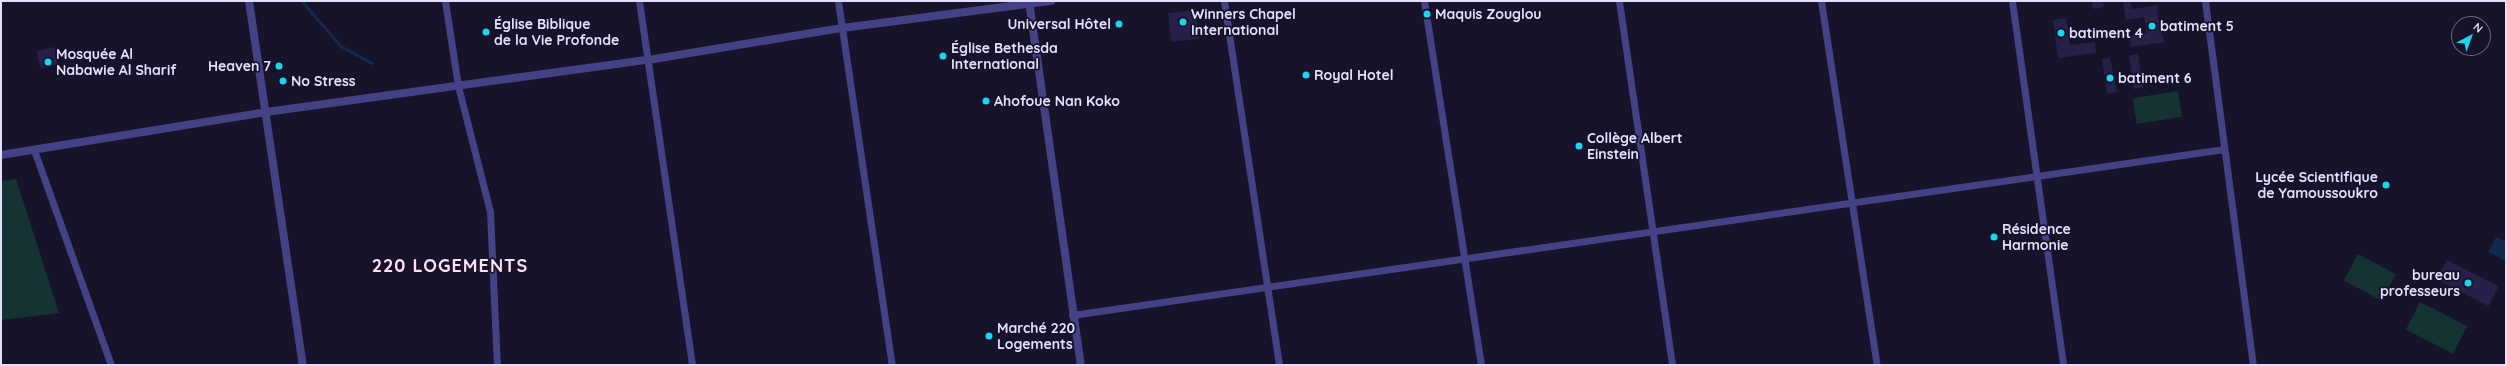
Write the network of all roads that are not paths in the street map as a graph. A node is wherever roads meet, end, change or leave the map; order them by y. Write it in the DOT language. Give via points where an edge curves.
graph roads {
  1 [pos="249,1"];
  2 [pos="445,1"];
  3 [pos="639,1"];
  4 [pos="838,1"];
  5 [pos="1051,1"];
  6 [pos="1224,1"];
  7 [pos="1424,1"];
  8 [pos="1619,1"];
  9 [pos="1821,1"];
  10 [pos="2012,1"];
  11 [pos="2205,1"];
  12 [pos="1029,2"];
  13 [pos="842,28"];
  14 [pos="648,60"];
  15 [pos="458,86"];
  16 [pos="266,112"];
  17 [pos="2224,149"];
  18 [pos="34,150"];
  19 [pos="1,155"];
  20 [pos="2038,176"];
  21 [pos="1852,201"];
  22 [pos="1653,232"];
  23 [pos="1464,260"];
  24 [pos="1267,288"];
  25 [pos="1072,315"];
  26 [pos="111,365"];
  27 [pos="303,365"];
  28 [pos="497,365"];
  29 [pos="692,365"];
  30 [pos="892,365"];
  31 [pos="1080,365"];
  32 [pos="1279,365"];
  33 [pos="1481,365"];
  34 [pos="1672,365"];
  35 [pos="1878,365"];
  36 [pos="2063,365"];
  37 [pos="2254,365"];
  1 -- 16 [label="street"];
  2 -- 15 [label="street"];
  3 -- 14 [label="street"];
  4 -- 13 [label="street"];
  5 -- 12 [label="street"];
  6 -- 24 [label="street"];
  7 -- 23 [label="street"];
  8 -- 22 [label="street"];
  9 -- 21 [label="street"];
  10 -- 20 [label="street"];
  11 -- 17 [label="street"];
  12 -- 13 [label="street"];
  12 -- 25 [label="street"];
  13 -- 14 [label="street"];
  13 -- 30 [label="street"];
  14 -- 15 [label="street"];
  14 -- 29 [label="street"];
  15 -- 16 [label="street"];
  15 -- 28 [label="street" via="490,212"];
  16 -- 18 [label="street"];
  16 -- 27 [label="street"];
  17 -- 20 [label="street"];
  17 -- 37 [label="street"];
  18 -- 19 [label="street"];
  18 -- 26 [label="street"];
  20 -- 21 [label="street"];
  20 -- 36 [label="street"];
  21 -- 22 [label="street"];
  21 -- 35 [label="street"];
  22 -- 23 [label="street"];
  22 -- 34 [label="street"];
  23 -- 24 [label="street"];
  23 -- 33 [label="street"];
  24 -- 25 [label="street"];
  24 -- 32 [label="street"];
  25 -- 31 [label="street"];
}
